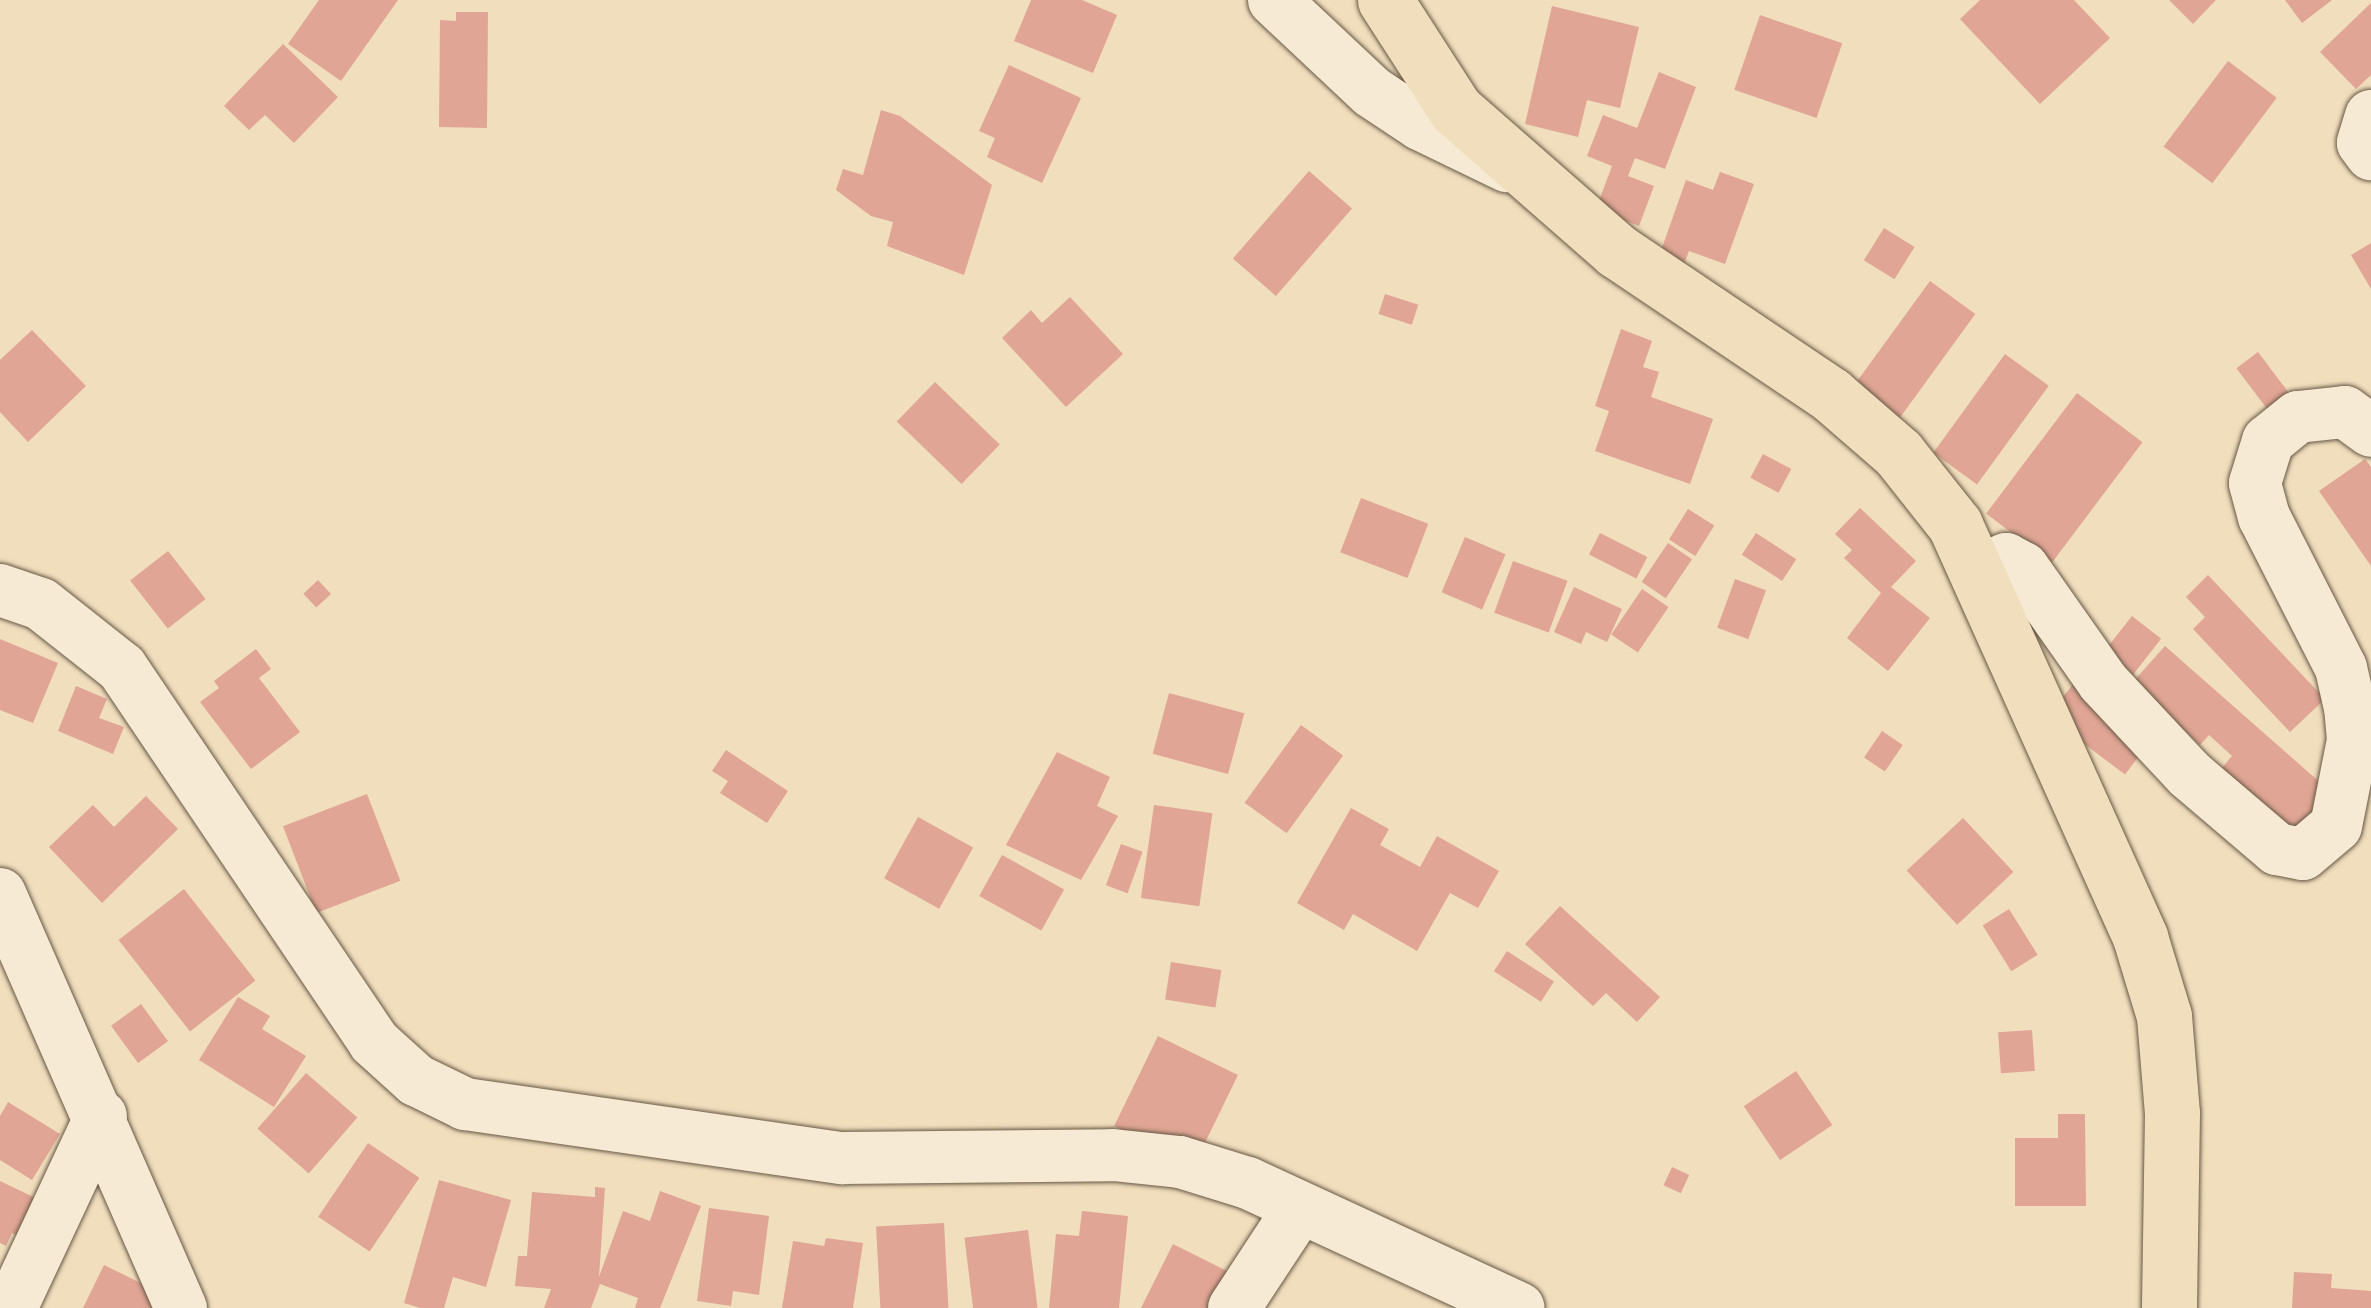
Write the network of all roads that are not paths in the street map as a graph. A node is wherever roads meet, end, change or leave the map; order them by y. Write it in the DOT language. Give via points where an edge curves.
graph roads {
  1 [pos="1274,0"];
  2 [pos="1385,0"];
  3 [pos="2371,116"];
  4 [pos="2371,154"];
  5 [pos="1530,177"];
  6 [pos="2371,431"];
  7 [pos="1976,572"];
  8 [pos="0,590"];
  9 [pos="0,894"];
  10 [pos="101,1116"];
  11 [pos="1299,1209"];
  12 [pos="11,1308"];
  13 [pos="181,1308"];
  14 [pos="1234,1308"];
  15 [pos="1520,1308"];
  16 [pos="2169,1308"];
  1 -- 5 [label="street" via="1372,92 1420,124"];
  2 -- 5 [label="main road" via="1456,110"];
  3 -- 4 [label="street" via="2363,144"];
  5 -- 7 [label="main road" via="1617,251 1830,394 1898,453 1955,525"];
  6 -- 7 [label="street" via="2345,412 2298,416 2268,440 2255,483 2264,518 2341,668 2350,708 2353,740 2336,826 2302,854 2277,850 2178,762 2103,682 2023,568 2006,559"];
  7 -- 16 [label="main road" via="2140,937 2164,1016 2172,1113"];
  8 -- 11 [label="street" via="41,604 122,668 374,1042 416,1080 465,1104 842,1158 1113,1155 1180,1162"];
  9 -- 10 [label="street"];
  10 -- 12 [label="street"];
  10 -- 13 [label="street"];
  11 -- 14 [label="street"];
  11 -- 15 [label="street"];
}
